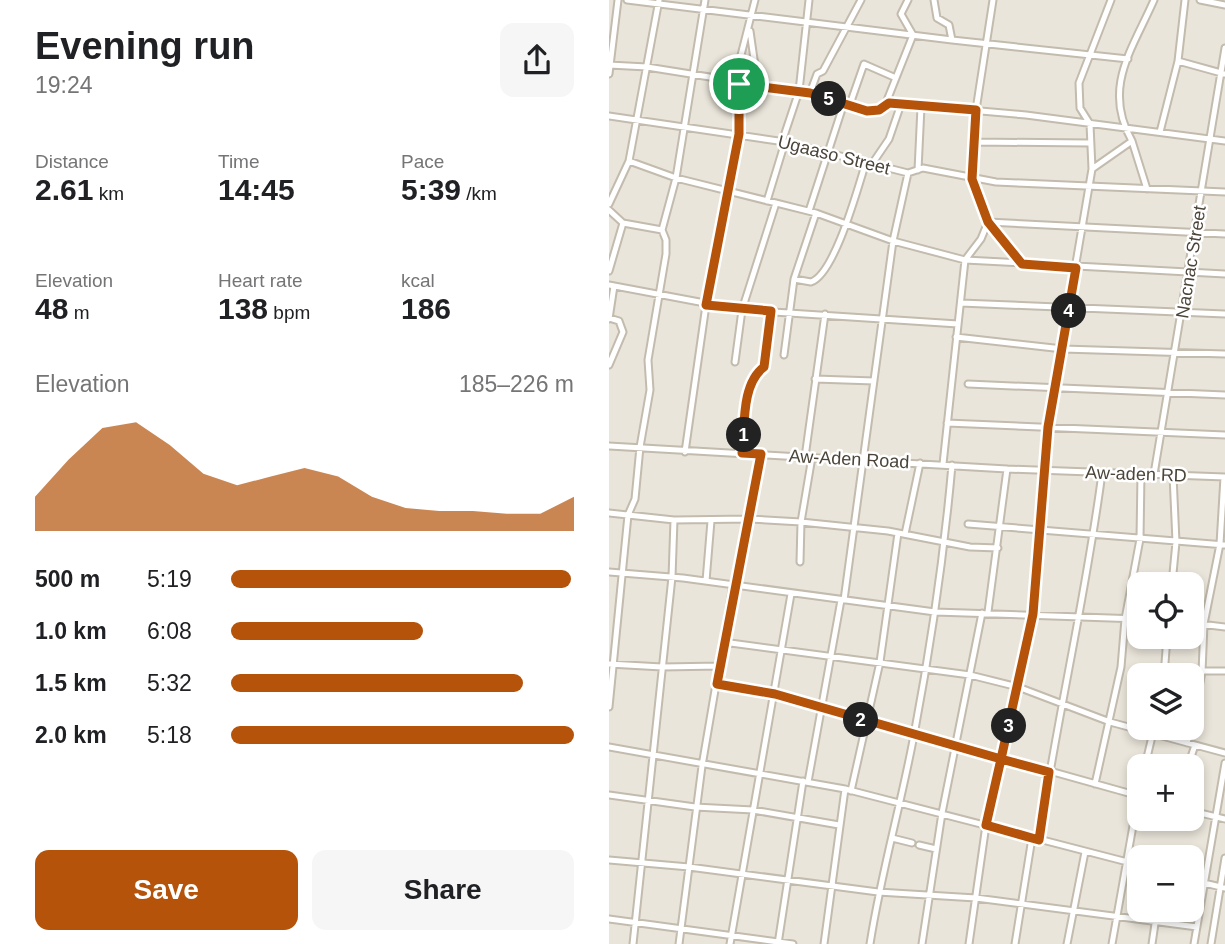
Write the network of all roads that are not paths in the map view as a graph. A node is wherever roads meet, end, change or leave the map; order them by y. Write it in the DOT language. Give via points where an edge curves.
graph roads {
  1 [pos="618,0"];
  2 [pos="627,0"];
  3 [pos="705,0"];
  4 [pos="755,0"];
  5 [pos="809,0"];
  6 [pos="861,0"];
  7 [pos="908,0"];
  8 [pos="934,0"];
  9 [pos="993,0"];
  10 [pos="1111,0"];
  11 [pos="1154,0"];
  12 [pos="1185,0"];
  13 [pos="1200,0"];
  14 [pos="659,2"];
  15 [pos="1225,5"];
  16 [pos="703,9"];
  17 [pos="752,15"];
  18 [pos="806,22"];
  19 [pos="750,26"];
  20 [pos="845,26"];
  21 [pos="913,35"];
  22 [pos="952,40"];
  23 [pos="986,44"];
  24 [pos="1225,48"];
  25 [pos="1091,54"];
  26 [pos="1128,59"];
  27 [pos="1178,61"];
  28 [pos="610,65"];
  29 [pos="647,67"];
  30 [pos="609,74"];
  31 [pos="1223,74"];
  32 [pos="692,76"];
  33 [pos="896,78"];
  34 [pos="739,84"];
  35 [pos="758,87"];
  36 [pos="799,91"];
  37 [pos="810,93"];
  38 [pos="886,103"];
  39 [pos="901,104"];
  40 [pos="846,106"];
  41 [pos="921,107"];
  42 [pos="976,110"];
  43 [pos="609,116"];
  44 [pos="637,121"];
  45 [pos="1090,124"];
  46 [pos="684,127"];
  47 [pos="1125,128"];
  48 [pos="1160,132"];
  49 [pos="739,134"];
  50 [pos="1211,140"];
  51 [pos="1132,141"];
  52 [pos="1225,141"];
  53 [pos="783,142"];
  54 [pos="974,142"];
  55 [pos="1090,144"];
  56 [pos="830,152"];
  57 [pos="629,161"];
  58 [pos="869,163"];
  59 [pos="1092,169"];
  60 [pos="918,170"];
  61 [pos="908,173"];
  62 [pos="676,178"];
  63 [pos="972,179"];
  64 [pos="1089,187"];
  65 [pos="1147,189"];
  66 [pos="1203,191"];
  67 [pos="729,192"];
  68 [pos="1225,192"];
  69 [pos="767,201"];
  70 [pos="776,203"];
  71 [pos="609,204"];
  72 [pos="609,209"];
  73 [pos="812,212"];
  74 [pos="988,222"];
  75 [pos="622,223"];
  76 [pos="846,223"];
  77 [pos="1084,228"];
  78 [pos="662,230"];
  79 [pos="1196,233"];
  80 [pos="1225,234"];
  81 [pos="894,241"];
  82 [pos="965,260"];
  83 [pos="1022,264"];
  84 [pos="1076,268"];
  85 [pos="609,271"];
  86 [pos="1190,272"];
  87 [pos="1225,274"];
  88 [pos="793,279"];
  89 [pos="611,285"];
  90 [pos="658,296"];
  91 [pos="961,303"];
  92 [pos="706,305"];
  93 [pos="1070,308"];
  94 [pos="741,310"];
  95 [pos="771,311"];
  96 [pos="790,311"];
  97 [pos="1183,312"];
  98 [pos="825,314"];
  99 [pos="1225,314"];
  100 [pos="883,318"];
  101 [pos="609,319"];
  102 [pos="958,324"];
  103 [pos="957,337"];
  104 [pos="1063,349"];
  105 [pos="1176,351"];
  106 [pos="1225,354"];
  107 [pos="785,355"];
  108 [pos="734,362"];
  109 [pos="609,365"];
  110 [pos="815,379"];
  111 [pos="874,382"];
  112 [pos="968,384"];
  113 [pos="1056,387"];
  114 [pos="1169,392"];
  115 [pos="1225,394"];
  116 [pos="947,423"];
  117 [pos="1048,427"];
  118 [pos="1161,432"];
  119 [pos="1225,435"];
  120 [pos="609,446"];
  121 [pos="640,447"];
  122 [pos="685,452"];
  123 [pos="742,453"];
  124 [pos="761,454"];
  125 [pos="805,457"];
  126 [pos="812,457"];
  127 [pos="863,458"];
  128 [pos="920,463"];
  129 [pos="943,464"];
  130 [pos="951,465"];
  131 [pos="1007,469"];
  132 [pos="1047,471"];
  133 [pos="1102,473"];
  134 [pos="1142,474"];
  135 [pos="1154,474"];
  136 [pos="1173,475"];
  137 [pos="1224,477"];
  138 [pos="609,513"];
  139 [pos="628,515"];
  140 [pos="750,519"];
  141 [pos="674,520"];
  142 [pos="711,522"];
  143 [pos="801,522"];
  144 [pos="968,524"];
  145 [pos="1001,525"];
  146 [pos="856,527"];
  147 [pos="1042,530"];
  148 [pos="898,533"];
  149 [pos="905,534"];
  150 [pos="1094,536"];
  151 [pos="1140,539"];
  152 [pos="945,541"];
  153 [pos="1176,542"];
  154 [pos="1222,544"];
  155 [pos="998,548"];
  156 [pos="800,562"];
  157 [pos="609,572"];
  158 [pos="1173,572"];
  159 [pos="623,574"];
  160 [pos="671,577"];
  161 [pos="706,581"];
  162 [pos="733,584"];
  163 [pos="792,594"];
  164 [pos="843,600"];
  165 [pos="887,607"];
  166 [pos="935,612"];
  167 [pos="985,612"];
  168 [pos="1033,614"];
  169 [pos="1078,618"];
  170 [pos="1125,619"];
  171 [pos="1204,624"];
  172 [pos="1225,627"];
  173 [pos="723,642"];
  174 [pos="783,649"];
  175 [pos="832,654"];
  176 [pos="880,662"];
  177 [pos="611,664"];
  178 [pos="719,666"];
  179 [pos="662,667"];
  180 [pos="926,669"];
  181 [pos="1225,671"];
  182 [pos="1204,672"];
  183 [pos="970,675"];
  184 [pos="717,684"];
  185 [pos="1018,687"];
  186 [pos="775,694"];
  187 [pos="1060,703"];
  188 [pos="609,707"];
  189 [pos="823,709"];
  190 [pos="867,722"];
  191 [pos="1110,722"];
  192 [pos="1127,725"];
  193 [pos="914,734"];
  194 [pos="1179,740"];
  195 [pos="1188,740"];
  196 [pos="1187,743"];
  197 [pos="1195,745"];
  198 [pos="956,746"];
  199 [pos="609,747"];
  200 [pos="1225,753"];
  201 [pos="1192,754"];
  202 [pos="653,757"];
  203 [pos="1001,759"];
  204 [pos="1225,763"];
  205 [pos="702,766"];
  206 [pos="1049,772"];
  207 [pos="759,773"];
  208 [pos="805,781"];
  209 [pos="1095,784"];
  210 [pos="848,790"];
  211 [pos="1127,792"];
  212 [pos="609,795"];
  213 [pos="648,799"];
  214 [pos="900,803"];
  215 [pos="695,807"];
  216 [pos="753,810"];
  217 [pos="942,813"];
  218 [pos="1204,814"];
  219 [pos="797,817"];
  220 [pos="1215,817"];
  221 [pos="1225,819"];
  222 [pos="839,825"];
  223 [pos="986,825"];
  224 [pos="892,838"];
  225 [pos="1036,839"];
  226 [pos="936,849"];
  227 [pos="1085,852"];
  228 [pos="1225,858"];
  229 [pos="609,860"];
  230 [pos="1127,862"];
  231 [pos="640,863"];
  232 [pos="689,867"];
  233 [pos="742,875"];
  234 [pos="787,881"];
  235 [pos="1204,883"];
  236 [pos="831,886"];
  237 [pos="1223,888"];
  238 [pos="878,892"];
  239 [pos="929,897"];
  240 [pos="976,898"];
  241 [pos="1023,904"];
  242 [pos="1217,909"];
  243 [pos="1073,912"];
  244 [pos="1225,912"];
  245 [pos="1116,916"];
  246 [pos="1127,918"];
  247 [pos="609,919"];
  248 [pos="1155,922"];
  249 [pos="1198,922"];
  250 [pos="635,923"];
  251 [pos="1197,927"];
  252 [pos="681,928"];
  253 [pos="732,935"];
  254 [pos="779,943"];
  255 [pos="633,944"];
  256 [pos="679,944"];
  257 [pos="730,944"];
  258 [pos="793,944"];
  259 [pos="824,944"];
  260 [pos="870,944"];
  261 [pos="922,944"];
  262 [pos="969,944"];
  263 [pos="1015,944"];
  264 [pos="1067,944"];
  265 [pos="1112,944"];
  266 [pos="1152,944"];
  267 [pos="1194,944"];
  268 [pos="1211,944"];
  1 -- 28 [label="street"];
  2 -- 14 [label="street"];
  3 -- 16 [label="street"];
  4 -- 17 [label="street"];
  5 -- 18 [label="street"];
  6 -- 20 [label="street"];
  7 -- 21 [label="street" via="901,14"];
  8 -- 22 [label="street" via="935,15 949,24"];
  9 -- 23 [label="street"];
  10 -- 25 [label="street"];
  11 -- 26 [label="street"];
  12 -- 27 [label="street"];
  13 -- 15 [label="street"];
  14 -- 16 [label="street"];
  14 -- 29 [label="street"];
  16 -- 17 [label="street"];
  16 -- 32 [label="street"];
  17 -- 18 [label="street"];
  17 -- 19 [label="street"];
  18 -- 20 [label="street"];
  18 -- 36 [label="street"];
  19 -- 34 [label="street" via="740,59"];
  19 -- 35 [label="street"];
  20 -- 21 [label="street"];
  20 -- 37 [label="street"];
  21 -- 22 [label="street"];
  21 -- 33 [label="street"];
  22 -- 23 [label="street"];
  23 -- 25 [label="street"];
  23 -- 42 [label="street"];
  24 -- 31 [label="street, Nacnac Street"];
  25 -- 26 [label="street"];
  25 -- 45 [label="street" via="1078,95"];
  26 -- 47 [label="street" via="1117,92"];
  27 -- 31 [label="street"];
  27 -- 48 [label="street"];
  28 -- 29 [label="street"];
  28 -- 30 [label="street"];
  29 -- 32 [label="street"];
  29 -- 44 [label="street"];
  31 -- 50 [label="street, Nacnac Street"];
  32 -- 34 [label="street"];
  32 -- 46 [label="street"];
  33 -- 38 [label="street"];
  33 -- 40 [label="street" via="864,64"];
  34 -- 35 [label="street"];
  34 -- 49 [label="street"];
  35 -- 36 [label="street"];
  36 -- 37 [label="street"];
  36 -- 53 [label="street"];
  37 -- 40 [label="street"];
  38 -- 39 [label="street"];
  38 -- 40 [label="street" via="873,111"];
  39 -- 41 [label="street"];
  39 -- 58 [label="street" via="889,139"];
  40 -- 56 [label="street"];
  41 -- 42 [label="street"];
  41 -- 60 [label="street"];
  42 -- 45 [label="street"];
  42 -- 54 [label="street"];
  43 -- 44 [label="street, Ugaaso Street"];
  44 -- 46 [label="street, Ugaaso Street"];
  44 -- 57 [label="street"];
  45 -- 47 [label="street"];
  45 -- 55 [label="street"];
  46 -- 49 [label="street, Ugaaso Street"];
  46 -- 62 [label="street"];
  47 -- 48 [label="street"];
  47 -- 51 [label="street"];
  48 -- 50 [label="street"];
  49 -- 53 [label="street, Ugaaso Street"];
  49 -- 67 [label="street"];
  50 -- 52 [label="street"];
  50 -- 66 [label="street, Nacnac Street"];
  51 -- 59 [label="street"];
  51 -- 65 [label="street"];
  53 -- 56 [label="street, Ugaaso Street"];
  53 -- 69 [label="street"];
  54 -- 55 [label="street"];
  54 -- 63 [label="street"];
  55 -- 59 [label="street"];
  56 -- 58 [label="street, Ugaaso Street"];
  56 -- 73 [label="street"];
  57 -- 62 [label="street"];
  57 -- 71 [label="street"];
  58 -- 61 [label="street, Ugaaso Street"];
  58 -- 76 [label="street"];
  59 -- 64 [label="street"];
  60 -- 61 [label="street, Ugaaso Street"];
  60 -- 63 [label="street, Ugaaso Street"];
  61 -- 81 [label="street"];
  62 -- 67 [label="street"];
  62 -- 78 [label="street"];
  63 -- 64 [label="street, Ugaaso Street"];
  63 -- 74 [label="street"];
  64 -- 65 [label="street, Ugaaso Street"];
  64 -- 77 [label="street"];
  65 -- 66 [label="street, Ugaaso Street"];
  66 -- 68 [label="street, Ugaaso Street"];
  66 -- 79 [label="street, Nacnac Street"];
  67 -- 69 [label="street"];
  67 -- 92 [label="street"];
  69 -- 70 [label="street"];
  70 -- 73 [label="street"];
  70 -- 94 [label="street"];
  72 -- 75 [label="street"];
  73 -- 76 [label="street"];
  73 -- 88 [label="street"];
  74 -- 77 [label="street"];
  74 -- 82 [label="street"];
  74 -- 83 [label="street"];
  75 -- 78 [label="street"];
  75 -- 85 [label="street"];
  76 -- 81 [label="street"];
  76 -- 88 [label="street" via="818,280"];
  77 -- 79 [label="street"];
  77 -- 84 [label="street"];
  78 -- 90 [label="street" via="667,254"];
  79 -- 80 [label="street"];
  79 -- 86 [label="street, Nacnac Street"];
  81 -- 82 [label="street"];
  81 -- 100 [label="street"];
  82 -- 83 [label="street"];
  82 -- 91 [label="street"];
  83 -- 84 [label="street"];
  84 -- 86 [label="street"];
  84 -- 93 [label="street"];
  86 -- 87 [label="street"];
  86 -- 97 [label="street, Nacnac Street"];
  88 -- 96 [label="street"];
  89 -- 90 [label="street"];
  89 -- 101 [label="street"];
  90 -- 92 [label="street"];
  90 -- 121 [label="street"];
  91 -- 93 [label="street"];
  91 -- 102 [label="street"];
  92 -- 94 [label="street"];
  92 -- 122 [label="street"];
  93 -- 97 [label="street"];
  93 -- 104 [label="street"];
  94 -- 95 [label="street"];
  94 -- 108 [label="street"];
  95 -- 96 [label="street"];
  95 -- 123 [label="street" via="764,367 749,388"];
  96 -- 98 [label="street"];
  96 -- 107 [label="street"];
  97 -- 99 [label="street"];
  97 -- 105 [label="street, Nacnac Street"];
  98 -- 100 [label="street"];
  98 -- 110 [label="street"];
  100 -- 102 [label="street"];
  100 -- 111 [label="street"];
  101 -- 109 [label="street" via="619,321 623,332"];
  102 -- 103 [label="street"];
  103 -- 104 [label="street"];
  103 -- 116 [label="street"];
  104 -- 105 [label="street"];
  104 -- 113 [label="street"];
  105 -- 106 [label="street"];
  105 -- 114 [label="street, Nacnac Street"];
  110 -- 111 [label="street"];
  110 -- 125 [label="street"];
  111 -- 127 [label="street"];
  112 -- 113 [label="street"];
  113 -- 114 [label="street"];
  113 -- 117 [label="street"];
  114 -- 115 [label="street"];
  114 -- 118 [label="street, Nacnac Street"];
  116 -- 117 [label="street"];
  116 -- 129 [label="street"];
  117 -- 118 [label="street"];
  117 -- 132 [label="street"];
  118 -- 119 [label="street"];
  118 -- 135 [label="street, Nacnac Street"];
  120 -- 121 [label="street, Aw-Aden Road"];
  121 -- 122 [label="street, Aw-Aden Road"];
  121 -- 139 [label="street" via="635,499"];
  122 -- 123 [label="street, Aw-Aden Road"];
  123 -- 124 [label="street, Aw-Aden Road"];
  124 -- 125 [label="street, Aw-Aden Road"];
  124 -- 140 [label="street"];
  125 -- 126 [label="street, Aw-Aden Road"];
  126 -- 127 [label="street, Aw-Aden Road"];
  126 -- 143 [label="street"];
  127 -- 128 [label="street, Aw-Aden Road"];
  127 -- 146 [label="street"];
  128 -- 129 [label="street, Aw-Aden Road"];
  128 -- 149 [label="street"];
  129 -- 130 [label="street, Aw-Aden Road"];
  130 -- 131 [label="street, Aw-Aden Road"];
  130 -- 152 [label="street"];
  131 -- 132 [label="street, Aw-Aden Road"];
  131 -- 145 [label="street"];
  132 -- 133 [label="street, Aw-aden RD"];
  132 -- 147 [label="street"];
  133 -- 134 [label="street, Aw-aden RD"];
  133 -- 150 [label="street"];
  134 -- 135 [label="street, Aw-aden RD"];
  134 -- 151 [label="street"];
  135 -- 136 [label="street, Aw-aden RD"];
  136 -- 137 [label="street, Aw-aden RD"];
  136 -- 153 [label="street"];
  137 -- 154 [label="street"];
  138 -- 139 [label="street"];
  139 -- 141 [label="street"];
  139 -- 159 [label="street"];
  140 -- 142 [label="street"];
  140 -- 143 [label="street"];
  140 -- 162 [label="street"];
  141 -- 142 [label="street"];
  141 -- 160 [label="street"];
  142 -- 161 [label="street"];
  143 -- 146 [label="street"];
  143 -- 156 [label="street"];
  144 -- 145 [label="street"];
  145 -- 147 [label="street"];
  145 -- 155 [label="street"];
  146 -- 148 [label="street"];
  146 -- 164 [label="street"];
  147 -- 150 [label="street"];
  147 -- 168 [label="street"];
  148 -- 149 [label="street"];
  148 -- 165 [label="street"];
  149 -- 152 [label="street"];
  150 -- 151 [label="street"];
  150 -- 169 [label="street"];
  151 -- 153 [label="street"];
  151 -- 170 [label="street"];
  152 -- 155 [label="street"];
  152 -- 166 [label="street"];
  153 -- 154 [label="street"];
  153 -- 158 [label="street"];
  154 -- 171 [label="street"];
  155 -- 167 [label="street"];
  157 -- 159 [label="street"];
  159 -- 160 [label="street"];
  159 -- 177 [label="street"];
  160 -- 161 [label="street"];
  160 -- 179 [label="street"];
  161 -- 162 [label="street"];
  162 -- 163 [label="street"];
  162 -- 173 [label="street"];
  163 -- 164 [label="street"];
  163 -- 174 [label="street"];
  164 -- 165 [label="street"];
  164 -- 175 [label="street"];
  165 -- 166 [label="street"];
  165 -- 176 [label="street"];
  166 -- 167 [label="street"];
  166 -- 180 [label="street"];
  167 -- 168 [label="street"];
  167 -- 183 [label="street"];
  168 -- 169 [label="street"];
  168 -- 185 [label="street"];
  169 -- 170 [label="street"];
  169 -- 187 [label="street"];
  170 -- 191 [label="street"];
  171 -- 172 [label="street"];
  173 -- 174 [label="street"];
  173 -- 178 [label="street"];
  174 -- 175 [label="street"];
  174 -- 186 [label="street"];
  175 -- 176 [label="street"];
  175 -- 189 [label="street"];
  176 -- 180 [label="street"];
  176 -- 190 [label="street"];
  177 -- 179 [label="street"];
  177 -- 188 [label="street"];
  178 -- 179 [label="street"];
  178 -- 184 [label="street"];
  179 -- 202 [label="street"];
  180 -- 183 [label="street"];
  180 -- 193 [label="street"];
  181 -- 182 [label="street"];
  183 -- 185 [label="street"];
  183 -- 198 [label="street"];
  184 -- 186 [label="street"];
  184 -- 205 [label="street"];
  185 -- 187 [label="street"];
  185 -- 203 [label="street"];
  186 -- 189 [label="street"];
  186 -- 207 [label="street"];
  187 -- 191 [label="street"];
  187 -- 206 [label="street"];
  189 -- 190 [label="street"];
  189 -- 208 [label="street"];
  190 -- 193 [label="street"];
  190 -- 210 [label="street"];
  191 -- 192 [label="street"];
  191 -- 209 [label="street"];
  193 -- 198 [label="street"];
  193 -- 214 [label="street"];
  194 -- 196 [label="street"];
  195 -- 196 [label="street"];
  196 -- 197 [label="street"];
  197 -- 200 [label="street"];
  197 -- 201 [label="street"];
  198 -- 203 [label="street"];
  198 -- 217 [label="street"];
  199 -- 202 [label="street"];
  202 -- 205 [label="street"];
  202 -- 213 [label="street"];
  203 -- 206 [label="street"];
  203 -- 223 [label="street"];
  204 -- 220 [label="street"];
  205 -- 207 [label="street"];
  205 -- 215 [label="street"];
  206 -- 209 [label="street"];
  206 -- 225 [label="street"];
  207 -- 208 [label="street"];
  207 -- 216 [label="street"];
  208 -- 210 [label="street"];
  208 -- 219 [label="street"];
  209 -- 211 [label="street"];
  210 -- 214 [label="street"];
  210 -- 222 [label="street"];
  212 -- 213 [label="street"];
  213 -- 215 [label="street"];
  213 -- 231 [label="street"];
  214 -- 217 [label="street"];
  214 -- 224 [label="street"];
  215 -- 216 [label="street"];
  215 -- 232 [label="street"];
  216 -- 219 [label="street"];
  216 -- 233 [label="street"];
  217 -- 223 [label="street"];
  217 -- 226 [label="street"];
  218 -- 220 [label="street"];
  219 -- 222 [label="street"];
  219 -- 234 [label="street"];
  220 -- 221 [label="street"];
  220 -- 235 [label="street"];
  222 -- 236 [label="street"];
  223 -- 225 [label="street"];
  223 -- 240 [label="street"];
  224 -- 226 [label="street"];
  224 -- 238 [label="street"];
  225 -- 227 [label="street"];
  225 -- 241 [label="street"];
  226 -- 239 [label="street"];
  227 -- 230 [label="street"];
  227 -- 243 [label="street"];
  228 -- 237 [label="street"];
  229 -- 231 [label="street"];
  230 -- 245 [label="street"];
  231 -- 232 [label="street"];
  231 -- 250 [label="street"];
  232 -- 233 [label="street"];
  232 -- 252 [label="street"];
  233 -- 234 [label="street"];
  233 -- 253 [label="street"];
  234 -- 236 [label="street"];
  234 -- 254 [label="street"];
  235 -- 237 [label="street"];
  236 -- 238 [label="street"];
  236 -- 259 [label="street"];
  237 -- 242 [label="street"];
  238 -- 239 [label="street"];
  238 -- 260 [label="street"];
  239 -- 240 [label="street"];
  239 -- 261 [label="street"];
  240 -- 241 [label="street"];
  240 -- 262 [label="street"];
  241 -- 243 [label="street"];
  241 -- 263 [label="street"];
  242 -- 244 [label="street"];
  242 -- 268 [label="street"];
  243 -- 245 [label="street"];
  243 -- 264 [label="street"];
  245 -- 246 [label="street"];
  245 -- 265 [label="street"];
  247 -- 250 [label="street"];
  248 -- 251 [label="street"];
  248 -- 266 [label="street"];
  249 -- 251 [label="street"];
  250 -- 252 [label="street"];
  250 -- 255 [label="street"];
  251 -- 267 [label="street"];
  252 -- 253 [label="street"];
  252 -- 256 [label="street"];
  253 -- 254 [label="street"];
  253 -- 257 [label="street"];
  254 -- 258 [label="street"];
}
